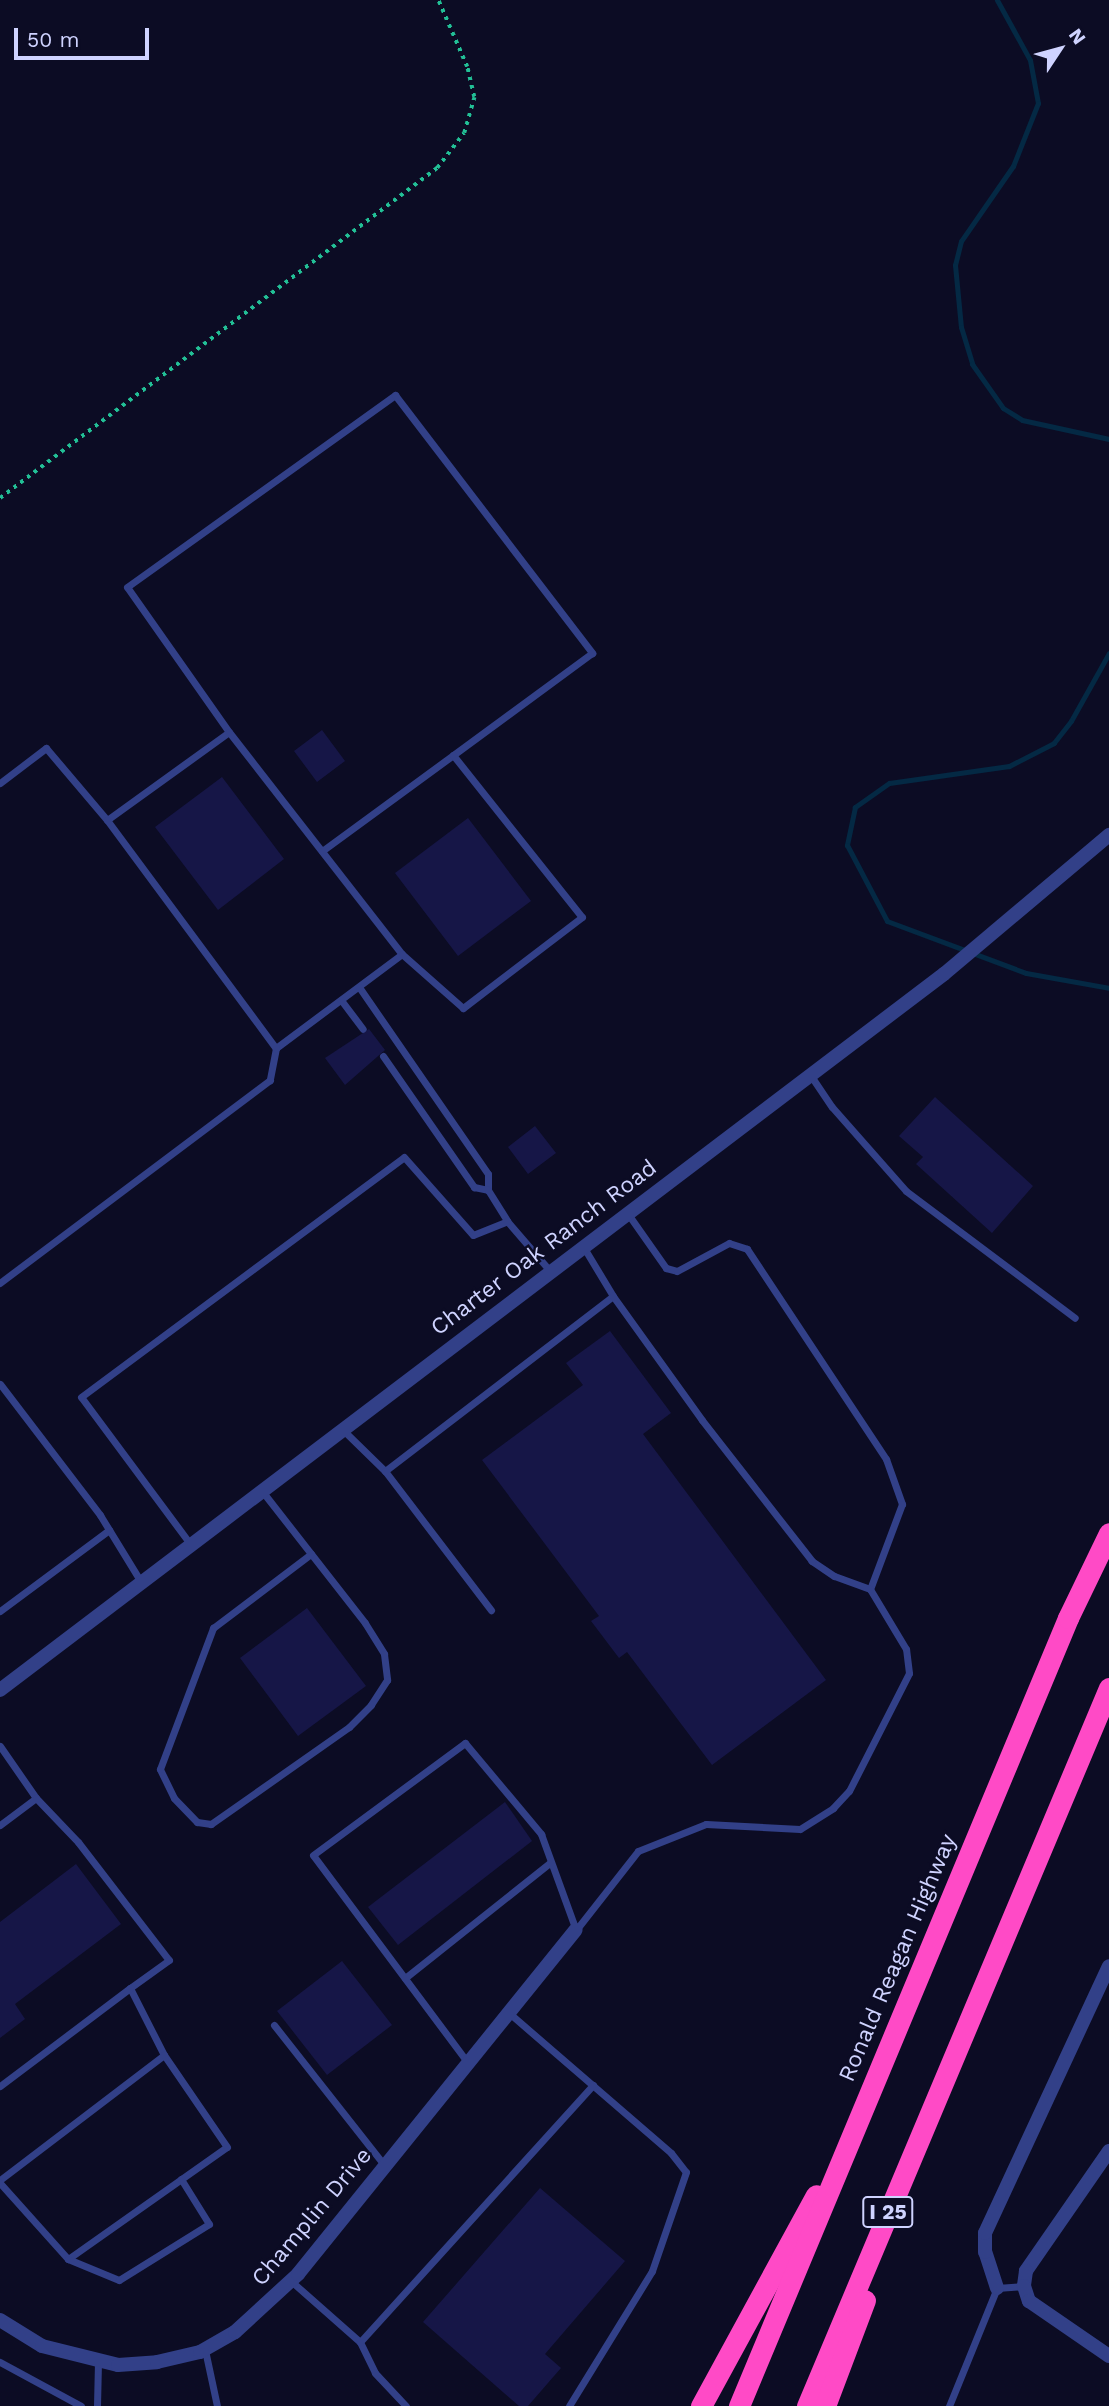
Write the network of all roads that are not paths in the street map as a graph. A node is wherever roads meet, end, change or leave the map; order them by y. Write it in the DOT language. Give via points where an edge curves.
graph roads {
  1 [pos="229,732"];
  2 [pos="453,755"];
  3 [pos="0,783"];
  4 [pos="107,820"];
  5 [pos="1109,835"];
  6 [pos="322,851"];
  7 [pos="402,954"];
  8 [pos="359,987"];
  9 [pos="341,1000"];
  10 [pos="363,1029"];
  11 [pos="276,1048"];
  12 [pos="383,1056"];
  13 [pos="810,1075"];
  14 [pos="488,1189"];
  15 [pos="628,1214"];
  16 [pos="507,1221"];
  17 [pos="583,1247"];
  18 [pos="551,1272"];
  19 [pos="0,1283"];
  20 [pos="613,1296"];
  21 [pos="1075,1318"];
  22 [pos="0,1384"];
  23 [pos="343,1430"];
  24 [pos="386,1472"];
  25 [pos="262,1491"];
  26 [pos="108,1530"];
  27 [pos="1109,1533"];
  28 [pos="191,1545"];
  29 [pos="311,1554"];
  30 [pos="141,1582"];
  31 [pos="870,1589"];
  32 [pos="491,1610"];
  33 [pos="0,1611"];
  34 [pos="1109,1688"];
  35 [pos="0,1690"];
  36 [pos="0,1746"];
  37 [pos="36,1798"];
  38 [pos="0,1825"];
  39 [pos="551,1861"];
  40 [pos="576,1930"];
  41 [pos="1109,1966"];
  42 [pos="405,1978"];
  43 [pos="130,1988"];
  44 [pos="509,2013"];
  45 [pos="969,2017"];
  46 [pos="274,2025"];
  47 [pos="164,2055"];
  48 [pos="468,2063"];
  49 [pos="593,2085"];
  50 [pos="0,2087"];
  51 [pos="851,2136"];
  52 [pos="1109,2151"];
  53 [pos="385,2166"];
  54 [pos="181,2179"];
  55 [pos="0,2181"];
  56 [pos="68,2259"];
  57 [pos="291,2281"];
  58 [pos="1024,2286"];
  59 [pos="997,2288"];
  60 [pos="0,2320"];
  61 [pos="360,2342"];
  62 [pos="205,2350"];
  63 [pos="1109,2356"];
  64 [pos="0,2362"];
  65 [pos="98,2362"];
  66 [pos="81,2406"];
  67 [pos="97,2406"];
  68 [pos="217,2406"];
  69 [pos="406,2406"];
  70 [pos="569,2406"];
  71 [pos="701,2406"];
  72 [pos="739,2406"];
  73 [pos="807,2406"];
  74 [pos="825,2406"];
  75 [pos="949,2406"];
  1 -- 2 [label="lane" via="127,587 395,395 592,653"];
  1 -- 4 [label="lane"];
  1 -- 6 [label="lane"];
  2 -- 6 [label="lane"];
  2 -- 7 [label="lane" via="582,917 463,1008"];
  3 -- 4 [label="lane" via="46,748"];
  4 -- 11 [label="lane"];
  5 -- 13 [label="street, Charter Oak Ranch Road" via="944,974"];
  6 -- 7 [label="lane"];
  7 -- 8 [label="lane"];
  8 -- 9 [label="lane"];
  8 -- 14 [label="lane" via="488,1174"];
  9 -- 10 [label="lane"];
  9 -- 11 [label="lane"];
  11 -- 19 [label="lane" via="270,1080"];
  12 -- 14 [label="lane" via="474,1187"];
  13 -- 15 [label="street, Charter Oak Ranch Road"];
  13 -- 21 [label="lane" via="906,1191"];
  14 -- 16 [label="lane"];
  15 -- 17 [label="street, Charter Oak Ranch Road"];
  15 -- 31 [label="lane" via="666,1268 685,1268 729,1243 747,1249 886,1459 902,1504"];
  16 -- 18 [label="lane"];
  16 -- 28 [label="lane" via="473,1235 404,1157 81,1397"];
  17 -- 18 [label="street, Charter Oak Ranch Road"];
  17 -- 20 [label="lane"];
  18 -- 23 [label="street, Charter Oak Ranch Road"];
  20 -- 24 [label="lane"];
  20 -- 31 [label="lane" via="812,1561 834,1576"];
  22 -- 26 [label="lane"];
  23 -- 24 [label="lane"];
  23 -- 25 [label="street, Charter Oak Ranch Road"];
  24 -- 32 [label="lane"];
  25 -- 28 [label="street, Charter Oak Ranch Road"];
  25 -- 29 [label="lane"];
  26 -- 30 [label="lane"];
  26 -- 33 [label="lane"];
  27 -- 51 [label="highway, Ronald Reagan Highway / I 25" via="1063,1631"];
  28 -- 30 [label="street, Charter Oak Ranch Road"];
  29 -- 29 [label="lane" via="384,1654 387,1679 371,1705 349,1727 211,1824 197,1822 174,1798 160,1769 213,1628"];
  30 -- 35 [label="street, Charter Oak Ranch Road"];
  31 -- 40 [label="lane" via="906,1649 909,1673 849,1791 800,1829 706,1824 638,1851"];
  34 -- 45 [label="highway, I 25"];
  36 -- 37 [label="lane"];
  37 -- 38 [label="lane"];
  37 -- 43 [label="lane" via="78,1842 169,1960"];
  39 -- 40 [label="lane"];
  39 -- 42 [label="lane"];
  39 -- 42 [label="lane" via="541,1834 465,1743 313,1855"];
  40 -- 44 [label="street, Champlin Drive"];
  41 -- 59 [label="street" via="985,2233 985,2252"];
  42 -- 48 [label="lane"];
  43 -- 47 [label="lane"];
  43 -- 50 [label="lane"];
  44 -- 48 [label="street, Champlin Drive"];
  44 -- 49 [label="lane"];
  45 -- 73 [label="highway, I 25"];
  45 -- 74 [label="highway"];
  46 -- 53 [label="lane"];
  47 -- 54 [label="lane" via="227,2147"];
  47 -- 55 [label="lane"];
  48 -- 53 [label="street, Champlin Drive"];
  49 -- 61 [label="lane"];
  49 -- 70 [label="lane" via="671,2152 686,2172 652,2271"];
  51 -- 71 [label="highway"];
  51 -- 72 [label="highway, Ronald Reagan Highway / I 25"];
  52 -- 58 [label="street" via="1026,2271"];
  53 -- 57 [label="street, Champlin Drive"];
  54 -- 56 [label="lane"];
  54 -- 56 [label="lane" via="209,2224 119,2280"];
  55 -- 56 [label="lane"];
  57 -- 61 [label="lane"];
  57 -- 62 [label="street, Champlin Drive" via="235,2332"];
  58 -- 59 [label="lane"];
  58 -- 63 [label="street" via="1029,2301"];
  59 -- 75 [label="lane"];
  60 -- 65 [label="street, Champlin Drive" via="42,2346"];
  61 -- 69 [label="lane" via="375,2373"];
  62 -- 65 [label="street, Champlin Drive" via="157,2362"];
  62 -- 68 [label="lane"];
  64 -- 66 [label="lane"];
  65 -- 67 [label="lane"];
}
